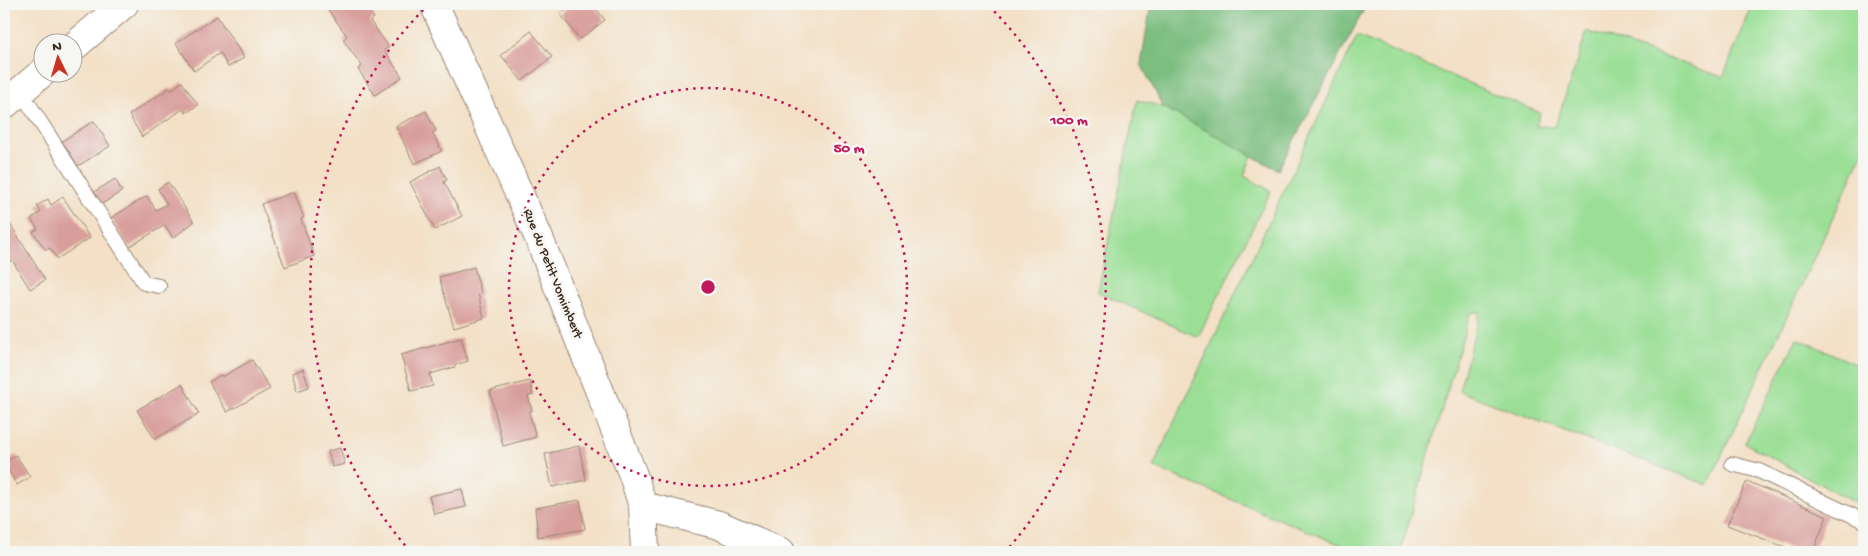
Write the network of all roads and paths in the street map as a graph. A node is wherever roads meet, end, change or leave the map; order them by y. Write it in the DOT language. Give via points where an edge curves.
graph roads {
  1 [pos="124,4"];
  2 [pos="434,4"];
  3 [pos="82,40"];
  4 [pos="32,81"];
  5 [pos="12,98"];
  6 [pos="160,286"];
  7 [pos="1732,464"];
  8 [pos="643,506"];
  9 [pos="1864,520"];
  10 [pos="645,552"];
  11 [pos="781,552"];
  1 -- 3 [label="street"];
  2 -- 8 [label="street, Rue du Petit Vomimbert" via="538,236"];
  4 -- 5 [label="street"];
  5 -- 6 [label="lane" via="144,282"];
  7 -- 9 [label="lane" via="1759,471"];
  8 -- 10 [label="street, Rue du Petit Vomimbert"];
  8 -- 11 [label="street" via="719,525"];
}
